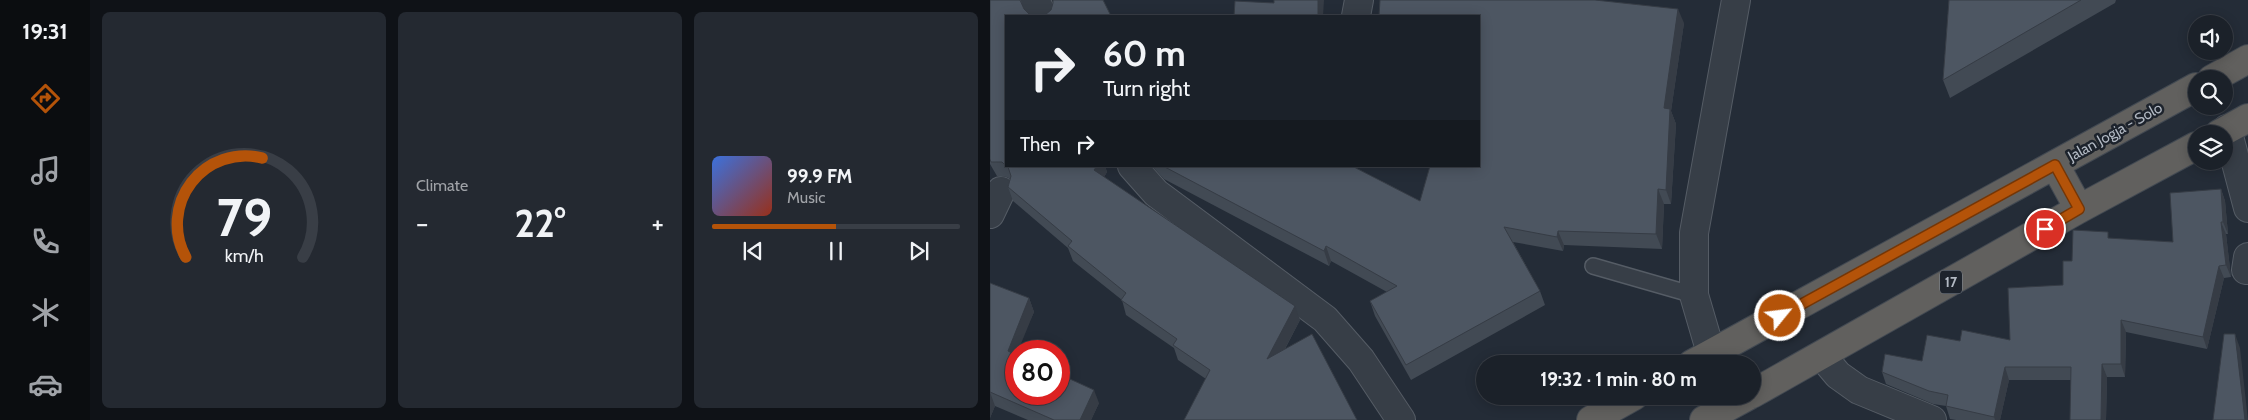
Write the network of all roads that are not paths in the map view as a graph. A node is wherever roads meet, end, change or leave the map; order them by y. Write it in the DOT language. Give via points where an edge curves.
graph roads {
  1 [pos="1035,0"];
  2 [pos="1359,0"];
  3 [pos="1736,0"];
  4 [pos="1042,15"];
  5 [pos="1356,15"];
  6 [pos="2248,59"];
  7 [pos="2228,70"];
  8 [pos="2188,91"];
  9 [pos="2233,137"];
  10 [pos="2188,150"];
  11 [pos="2055,165"];
  12 [pos="1133,167"];
  13 [pos="2248,208"];
  14 [pos="2079,209"];
  15 [pos="1593,266"];
  16 [pos="1694,295"];
  17 [pos="1701,355"];
  18 [pos="1707,355"];
  19 [pos="1822,356"];
  20 [pos="1761,389"];
  21 [pos="1618,405"];
  22 [pos="1732,405"];
  23 [pos="1401,420"];
  24 [pos="1591,420"];
  25 [pos="1704,420"];
  26 [pos="1932,420"];
  1 -- 4 [label="street"];
  2 -- 5 [label="street"];
  3 -- 16 [label="street" via="1694,233"];
  6 -- 7 [label="highway"];
  8 -- 11 [label="highway, Jalan Jogja - Solo"];
  9 -- 13 [label="street"];
  10 -- 14 [label="highway, 17"];
  11 -- 14 [label="highway"];
  11 -- 18 [label="highway, Jalan Jogja - Solo"];
  12 -- 23 [label="street" via="1156,192 1325,319 1361,360"];
  14 -- 19 [label="highway, 17"];
  15 -- 16 [label="lane"];
  16 -- 17 [label="street"];
  19 -- 20 [label="highway, 17"];
  19 -- 26 [label="street" via="1838,375 1859,390"];
  21 -- 24 [label="highway"];
  22 -- 25 [label="highway"];
}
